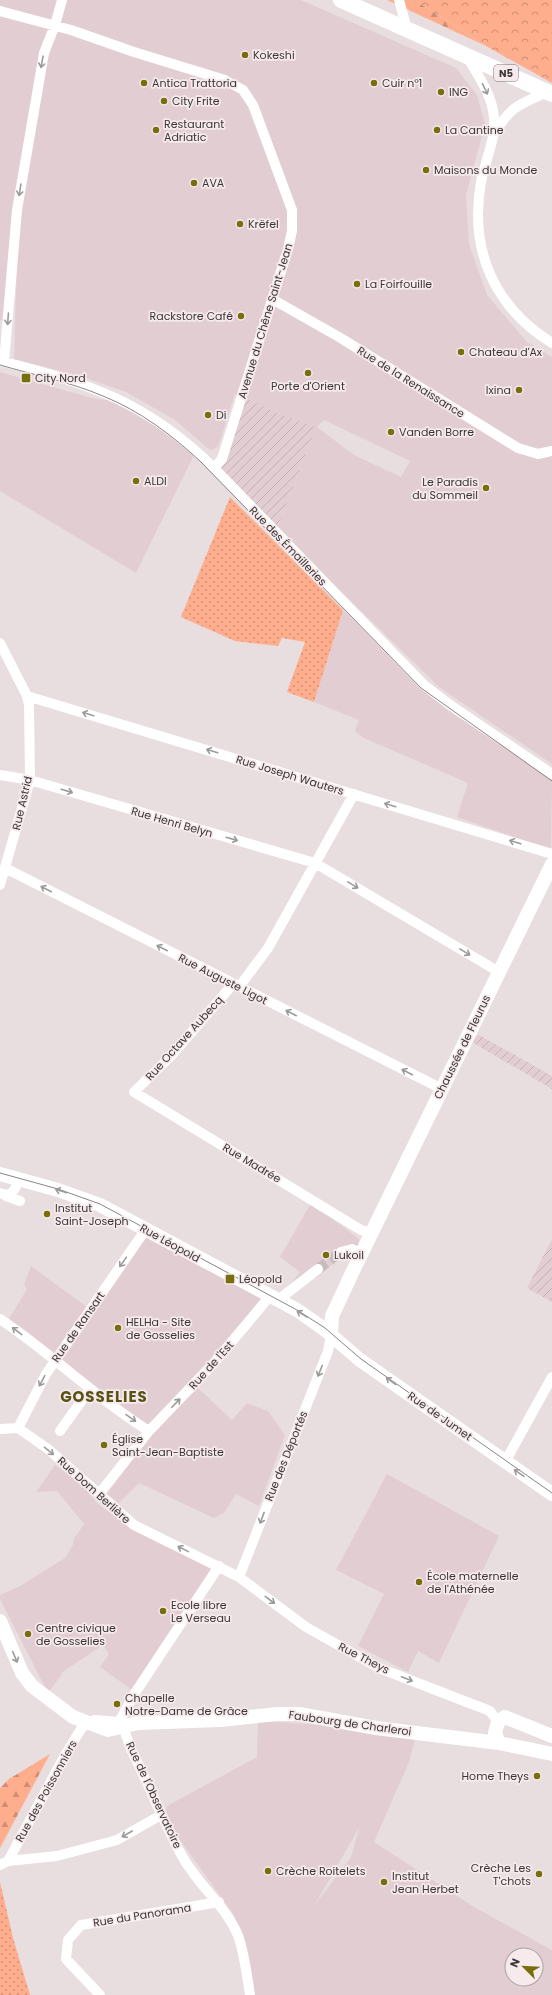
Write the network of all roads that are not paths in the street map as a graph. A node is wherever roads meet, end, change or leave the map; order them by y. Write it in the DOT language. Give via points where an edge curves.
graph roads {
  1 [pos="62,0"];
  2 [pos="340,0"];
  3 [pos="400,0"];
  4 [pos="0,11"];
  5 [pos="55,26"];
  6 [pos="407,29"];
  7 [pos="466,55"];
  8 [pos="550,93"];
  9 [pos="493,136"];
  10 [pos="272,299"];
  11 [pos="552,343"];
  12 [pos="2,362"];
  13 [pos="552,451"];
  14 [pos="214,468"];
  15 [pos="0,643"];
  16 [pos="27,696"];
  17 [pos="552,774"];
  18 [pos="0,775"];
  19 [pos="30,780"];
  20 [pos="354,794"];
  21 [pos="552,854"];
  22 [pos="315,863"];
  23 [pos="552,864"];
  24 [pos="5,868"];
  25 [pos="0,885"];
  26 [pos="499,972"];
  27 [pos="236,985"];
  28 [pos="442,1089"];
  29 [pos="134,1092"];
  30 [pos="0,1174"];
  31 [pos="19,1179"];
  32 [pos="3,1194"];
  33 [pos="20,1201"];
  34 [pos="146,1229"];
  35 [pos="372,1232"];
  36 [pos="341,1252"];
  37 [pos="361,1254"];
  38 [pos="318,1269"];
  39 [pos="275,1299"];
  40 [pos="0,1320"];
  41 [pos="331,1334"];
  42 [pos="56,1360"];
  43 [pos="552,1377"];
  44 [pos="90,1389"];
  45 [pos="18,1428"];
  46 [pos="0,1429"];
  47 [pos="60,1431"];
  48 [pos="149,1431"];
  49 [pos="505,1462"];
  50 [pos="99,1494"];
  51 [pos="552,1494"];
  52 [pos="218,1566"];
  53 [pos="239,1577"];
  54 [pos="0,1621"];
  55 [pos="87,1723"];
  56 [pos="121,1724"];
  57 [pos="535,1729"];
  58 [pos="495,1735"];
  59 [pos="552,1736"];
  60 [pos="528,1749"];
  61 [pos="552,1754"];
  62 [pos="161,1815"];
  63 [pos="4,1863"];
  64 [pos="219,1902"];
  65 [pos="100,1995"];
  66 [pos="250,1995"];
  1 -- 5 [label="street"];
  2 -- 6 [label="main road, N5"];
  3 -- 6 [label="street"];
  4 -- 5 [label="street, Avenue du Chêne Saint-Jean"];
  5 -- 10 [label="street, Avenue du Chêne Saint-Jean" via="225,80 248,95 254,105 292,210 292,231 288,249"];
  5 -- 12 [label="street, one-way" via="44,54 17,210"];
  6 -- 7 [label="main road, N5"];
  7 -- 8 [label="main road, N5"];
  7 -- 9 [label="street, one-way" via="492,106"];
  8 -- 9 [label="street" via="515,107 504,118"];
  9 -- 11 [label="street" via="481,181 478,207 485,262 497,288 513,312 534,332"];
  10 -- 13 [label="street, Rue de la Renaissance" via="339,337 518,448 538,454"];
  10 -- 14 [label="street, Avenue du Chêne Saint-Jean" via="222,459"];
  12 -- 14 [label="street, Rue des Émailleries" via="79,382 126,402 180,437"];
  14 -- 17 [label="street, Rue des Émailleries" via="424,685"];
  15 -- 16 [label="street"];
  16 -- 19 [label="street, Rue Astrid"];
  20 -- 16 [label="street, Rue Joseph Wauters, one-way"];
  18 -- 19 [label="street, Rue Henri Belyn"];
  19 -- 22 [label="street, Rue Henri Belyn, one-way"];
  19 -- 24 [label="street, Rue Astrid"];
  21 -- 20 [label="street, Rue Joseph Wauters, one-way"];
  20 -- 22 [label="street"];
  22 -- 26 [label="street, Rue Henri Belyn, one-way"];
  22 -- 27 [label="street" via="268,948"];
  23 -- 26 [label="main road, Chaussée de Fleurus"];
  24 -- 25 [label="street, Rue Astrid"];
  27 -- 24 [label="street, Rue Auguste Ligot, one-way"];
  26 -- 28 [label="main road, Chaussée de Fleurus"];
  28 -- 27 [label="street, Rue Auguste Ligot, one-way"];
  27 -- 29 [label="street, Rue Octave Aubecq"];
  28 -- 35 [label="main road, Chaussée de Fleurus"];
  29 -- 35 [label="street, Rue Madrée" via="360,1230"];
  30 -- 31 [label="main road, Rue Léopold"];
  31 -- 32 [label="street" via="14,1191"];
  34 -- 31 [label="main road, Rue Léopold, one-way" via="86,1199"];
  32 -- 33 [label="street"];
  34 -- 39 [label="main road, Rue Léopold"];
  34 -- 42 [label="street, Rue de Ransart, one-way"];
  35 -- 37 [label="main road, Chaussée de Fleurus"];
  36 -- 37 [label="street" via="352,1249"];
  37 -- 41 [label="main road, Chaussée de Fleurus" via="332,1316"];
  38 -- 39 [label="street, Rue de l'Est" via="282,1297"];
  41 -- 39 [label="main road, Rue Léopold, one-way" via="306,1316"];
  48 -- 39 [label="street, Rue de l'Est, one-way"];
  42 -- 40 [label="street, one-way"];
  49 -- 41 [label="main road, Rue de Jumet, one-way" via="357,1357"];
  41 -- 53 [label="street, Rue des Déportés, one-way" via="328,1351"];
  42 -- 44 [label="street"];
  42 -- 45 [label="street, Rue de Ransart, one-way"];
  43 -- 49 [label="street"];
  44 -- 47 [label="street"];
  44 -- 48 [label="street, one-way"];
  45 -- 46 [label="street"];
  45 -- 50 [label="street, Rue Dom Berlière, one-way" via="48,1449"];
  48 -- 50 [label="street, Rue de l'Est"];
  51 -- 49 [label="main road, Rue de Jumet, one-way"];
  52 -- 50 [label="street, Rue Dom Berlière, one-way" via="134,1525"];
  52 -- 53 [label="street, Rue Dom Berlière"];
  52 -- 56 [label="street" via="135,1693"];
  53 -- 58 [label="street, Rue Theys, one-way" via="306,1627 372,1664 490,1711"];
  54 -- 55 [label="main road, Faubourg de Charleroi, one-way" via="22,1673 32,1686 73,1717"];
  55 -- 56 [label="main road, Faubourg de Charleroi" via="108,1730"];
  55 -- 63 [label="street, Rue des Poissonniers" via="64,1757"];
  56 -- 58 [label="main road, Faubourg de Charleroi" via="299,1714 376,1728"];
  56 -- 62 [label="street, Rue de l'Observatoire"];
  57 -- 58 [label="main road" via="505,1717"];
  57 -- 59 [label="main road"];
  57 -- 60 [label="main road" via="535,1744"];
  58 -- 60 [label="main road, Faubourg de Charleroi"];
  60 -- 61 [label="main road, Faubourg de Charleroi"];
  62 -- 63 [label="street, one-way" via="117,1840 57,1856"];
  62 -- 64 [label="street, Rue de l'Observatoire" via="183,1857 201,1883"];
  64 -- 65 [label="street, Rue du Panorama" via="81,1925 68,1940 66,1959"];
  64 -- 66 [label="street, Rue de l'Observatoire" via="239,1938"];
}
